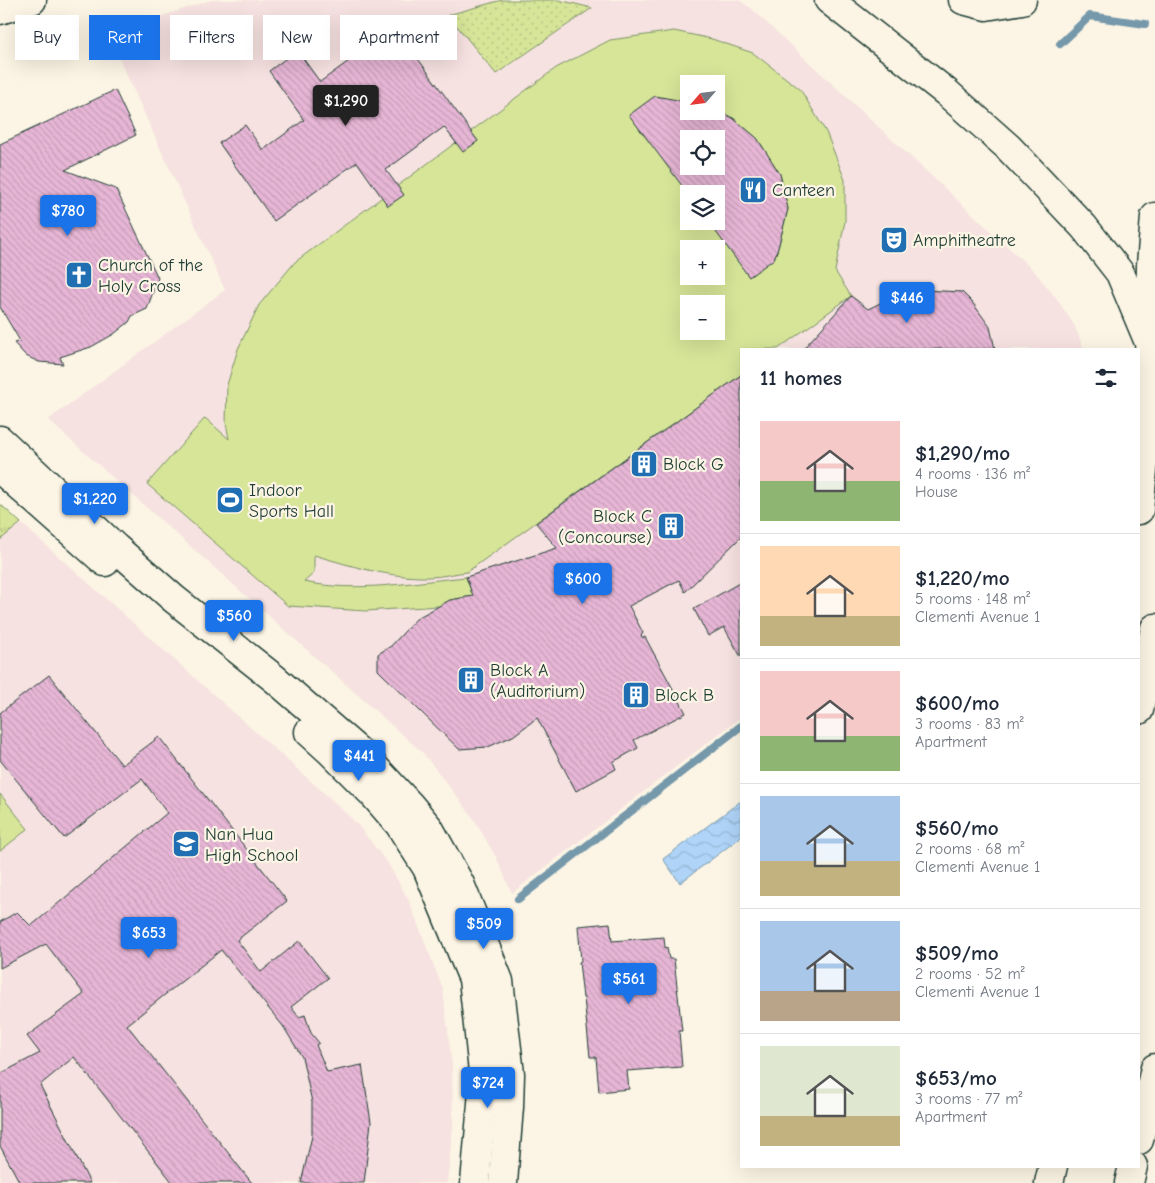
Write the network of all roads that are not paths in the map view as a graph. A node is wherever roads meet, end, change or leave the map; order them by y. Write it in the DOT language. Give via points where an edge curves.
graph roads {
  1 [pos="32,0"];
  2 [pos="829,0"];
  3 [pos="963,0"];
  4 [pos="1022,0"];
  5 [pos="0,10"];
  6 [pos="1155,217"];
  7 [pos="1148,340"];
  8 [pos="0,440"];
  9 [pos="0,470"];
  10 [pos="1140,500"];
  11 [pos="1155,628"];
  12 [pos="1140,632"];
  13 [pos="1148,662"];
  14 [pos="277,692"];
  15 [pos="1140,705"];
  16 [pos="1155,1068"];
  17 [pos="1140,1136"];
  18 [pos="479,1141"];
  19 [pos="506,1146"];
  20 [pos="1053,1168"];
  21 [pos="1133,1168"];
  22 [pos="475,1183"];
  23 [pos="503,1183"];
  24 [pos="1049,1183"];
  25 [pos="1129,1183"];
  1 -- 5 [label="main road"];
  2 -- 7 [label="main road" via="946,92 1002,141 1084,227 1120,273"];
  3 -- 4 [label="main road" via="986,6"];
  6 -- 7 [label="main road"];
  7 -- 10 [label="main road" via="1148,420"];
  8 -- 14 [label="main road"];
  9 -- 14 [label="main road" via="163,612"];
  11 -- 13 [label="main road"];
  12 -- 13 [label="main road"];
  13 -- 15 [label="main road"];
  14 -- 18 [label="main road" via="399,824 427,868 473,979 484,1081"];
  14 -- 19 [label="main road" via="365,757 429,828 456,876 498,981 510,1074"];
  16 -- 17 [label="main road"];
  18 -- 19 [label="main road"];
  18 -- 22 [label="main road"];
  19 -- 23 [label="main road"];
  20 -- 24 [label="main road"];
  21 -- 25 [label="main road"];
}
